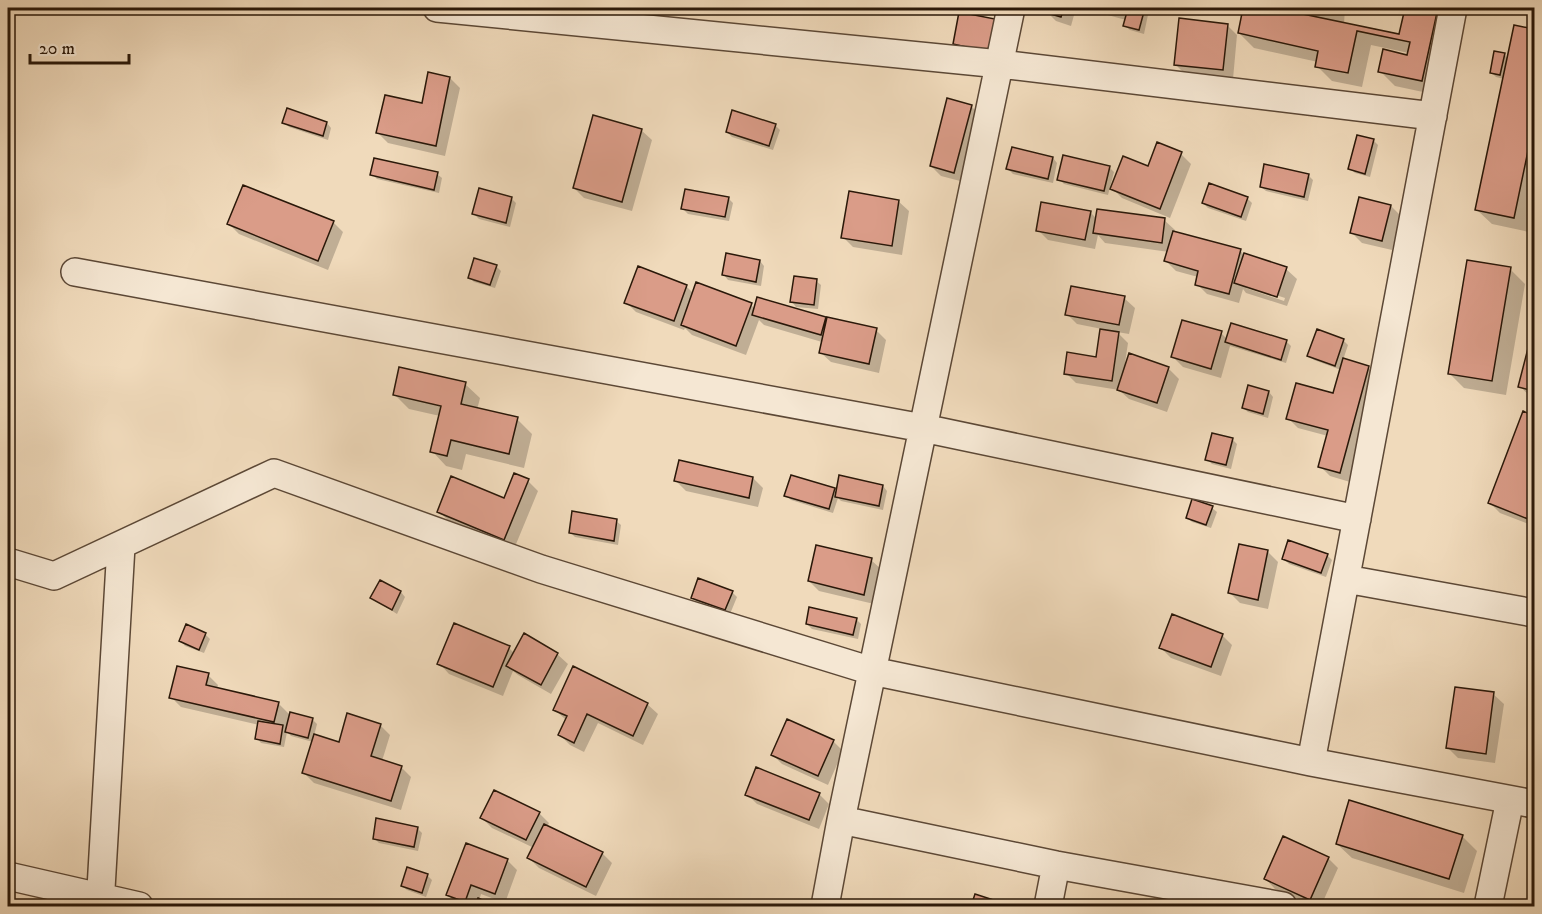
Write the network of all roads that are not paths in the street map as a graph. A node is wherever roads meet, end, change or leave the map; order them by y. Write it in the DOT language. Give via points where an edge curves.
graph roads {
  1 [pos="437,8"];
  2 [pos="1011,8"];
  3 [pos="1454,8"];
  4 [pos="999,64"];
  5 [pos="1433,116"];
  6 [pos="75,272"];
  7 [pos="923,428"];
  8 [pos="1357,519"];
  9 [pos="121,546"];
  10 [pos="8,562"];
  11 [pos="1346,579"];
  12 [pos="1534,613"];
  13 [pos="872,671"];
  14 [pos="1311,762"];
  15 [pos="1522,802"];
  16 [pos="841,820"];
  17 [pos="1056,865"];
  18 [pos="8,876"];
  19 [pos="100,902"];
  20 [pos="139,906"];
  21 [pos="825,906"];
  22 [pos="1048,906"];
  23 [pos="1283,906"];
  24 [pos="1488,906"];
  1 -- 4 [label="street"];
  2 -- 4 [label="street"];
  3 -- 5 [label="street"];
  4 -- 5 [label="street"];
  4 -- 7 [label="street"];
  5 -- 8 [label="street"];
  6 -- 7 [label="street"];
  7 -- 8 [label="street"];
  7 -- 13 [label="street"];
  8 -- 11 [label="street"];
  9 -- 10 [label="street" via="54,576"];
  9 -- 13 [label="street" via="274,473 541,569"];
  9 -- 19 [label="street"];
  11 -- 12 [label="street"];
  11 -- 14 [label="street"];
  13 -- 14 [label="street"];
  13 -- 16 [label="street"];
  14 -- 15 [label="street"];
  15 -- 24 [label="street"];
  16 -- 17 [label="street"];
  16 -- 21 [label="street"];
  17 -- 22 [label="street"];
  17 -- 23 [label="street"];
  18 -- 19 [label="street"];
  19 -- 20 [label="street"];
}
